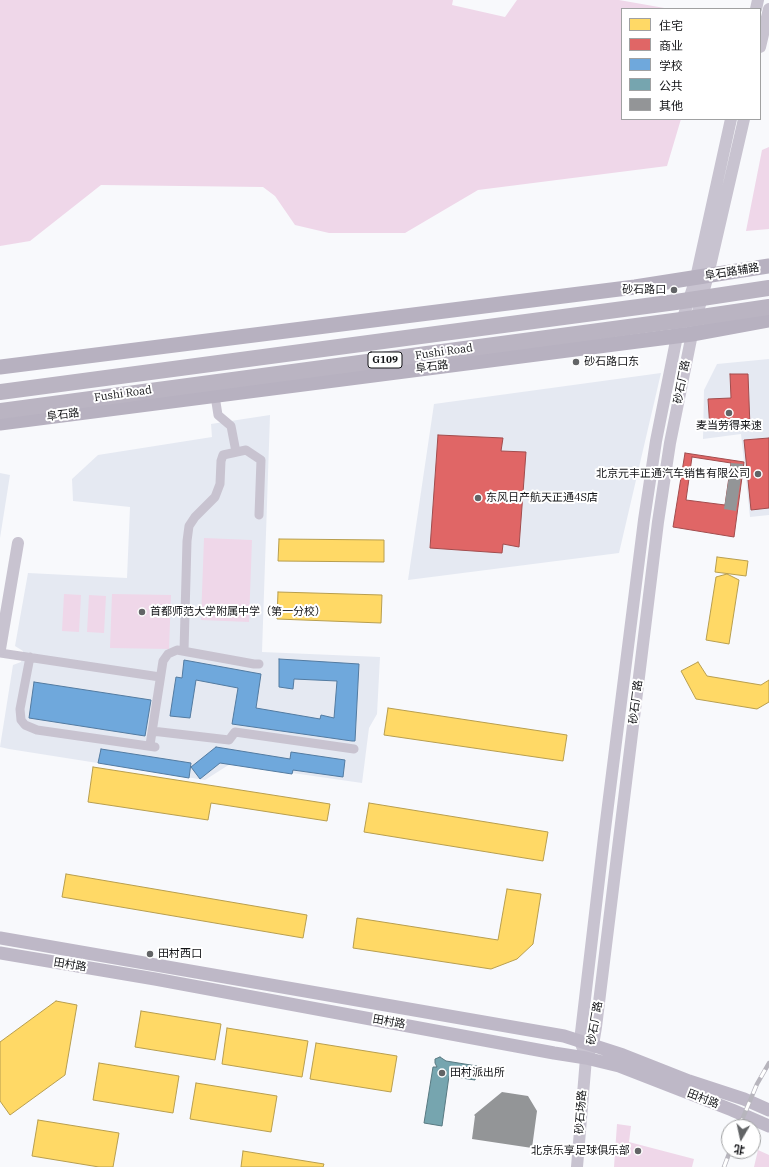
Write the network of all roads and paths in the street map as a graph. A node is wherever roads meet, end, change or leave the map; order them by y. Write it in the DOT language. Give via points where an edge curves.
graph roads {
  1 [pos="768,15"];
  2 [pos="761,43"];
  3 [pos="731,120"];
  4 [pos="744,120"];
  5 [pos="769,266"];
  6 [pos="702,276"];
  7 [pos="769,288"];
  8 [pos="769,307"];
  9 [pos="769,320"];
  10 [pos="692,334"];
  11 [pos="677,336"];
  12 [pos="0,367"];
  13 [pos="0,392"];
  14 [pos="215,396"];
  15 [pos="0,411"];
  16 [pos="0,423"];
  17 [pos="236,452"];
  18 [pos="259,515"];
  19 [pos="18,543"];
  20 [pos="0,649"];
  21 [pos="184,651"];
  22 [pos="0,653"];
  23 [pos="30,657"];
  24 [pos="259,664"];
  25 [pos="160,677"];
  26 [pos="152,731"];
  27 [pos="354,749"];
  28 [pos="0,938"];
  29 [pos="0,953"];
  30 [pos="580,1041"];
  31 [pos="593,1045"];
  32 [pos="586,1058"];
  33 [pos="769,1110"];
  34 [pos="769,1126"];
  35 [pos="577,1167"];
  1 -- 2 [label="street"];
  3 -- 6 [label="street, 砂石厂路"];
  4 -- 6 [label="street, 砂石厂路"];
  5 -- 6 [label="main road, 阜石路辅路"];
  6 -- 10 [label="street, 砂石厂路"];
  6 -- 11 [label="street, 砂石厂路"];
  6 -- 12 [label="main road" via="634,287"];
  7 -- 13 [label="highway, Fushi Road / G109, bridge"];
  8 -- 15 [label="highway, Fushi Road / G109, bridge"];
  9 -- 10 [label="main road, 阜石路"];
  10 -- 11 [label="main road, 阜石路"];
  10 -- 31 [label="street, 砂石厂路" via="670,443 659,516"];
  11 -- 14 [label="main road, 阜石路"];
  11 -- 30 [label="street, 砂石厂路" via="656,441 644,520"];
  14 -- 16 [label="main road, 阜石路"];
  14 -- 17 [label="street" via="218,415 230,426"];
  17 -- 18 [label="street" via="246,450 261,460"];
  17 -- 21 [label="street" via="223,455 220,484 215,497 189,526"];
  19 -- 20 [label="street"];
  21 -- 24 [label="street"];
  21 -- 25 [label="street" via="177,650 168,654 163,661"];
  22 -- 23 [label="street"];
  23 -- 25 [label="street"];
  23 -- 26 [label="street" via="20,709 21,720 25,725 37,730 152,746"];
  25 -- 26 [label="street"];
  26 -- 27 [label="street" via="229,740 235,732"];
  28 -- 30 [label="main road, 田村路" via="564,1036"];
  29 -- 32 [label="main road, 田村路"];
  30 -- 31 [label="main road, 田村路"];
  30 -- 32 [label="street, 砂石厂路"];
  31 -- 32 [label="street, 砂石厂路"];
  31 -- 33 [label="main road, 田村路"];
  32 -- 34 [label="main road, 田村路" via="619,1066"];
  32 -- 35 [label="street, 砂石场路"];
}
